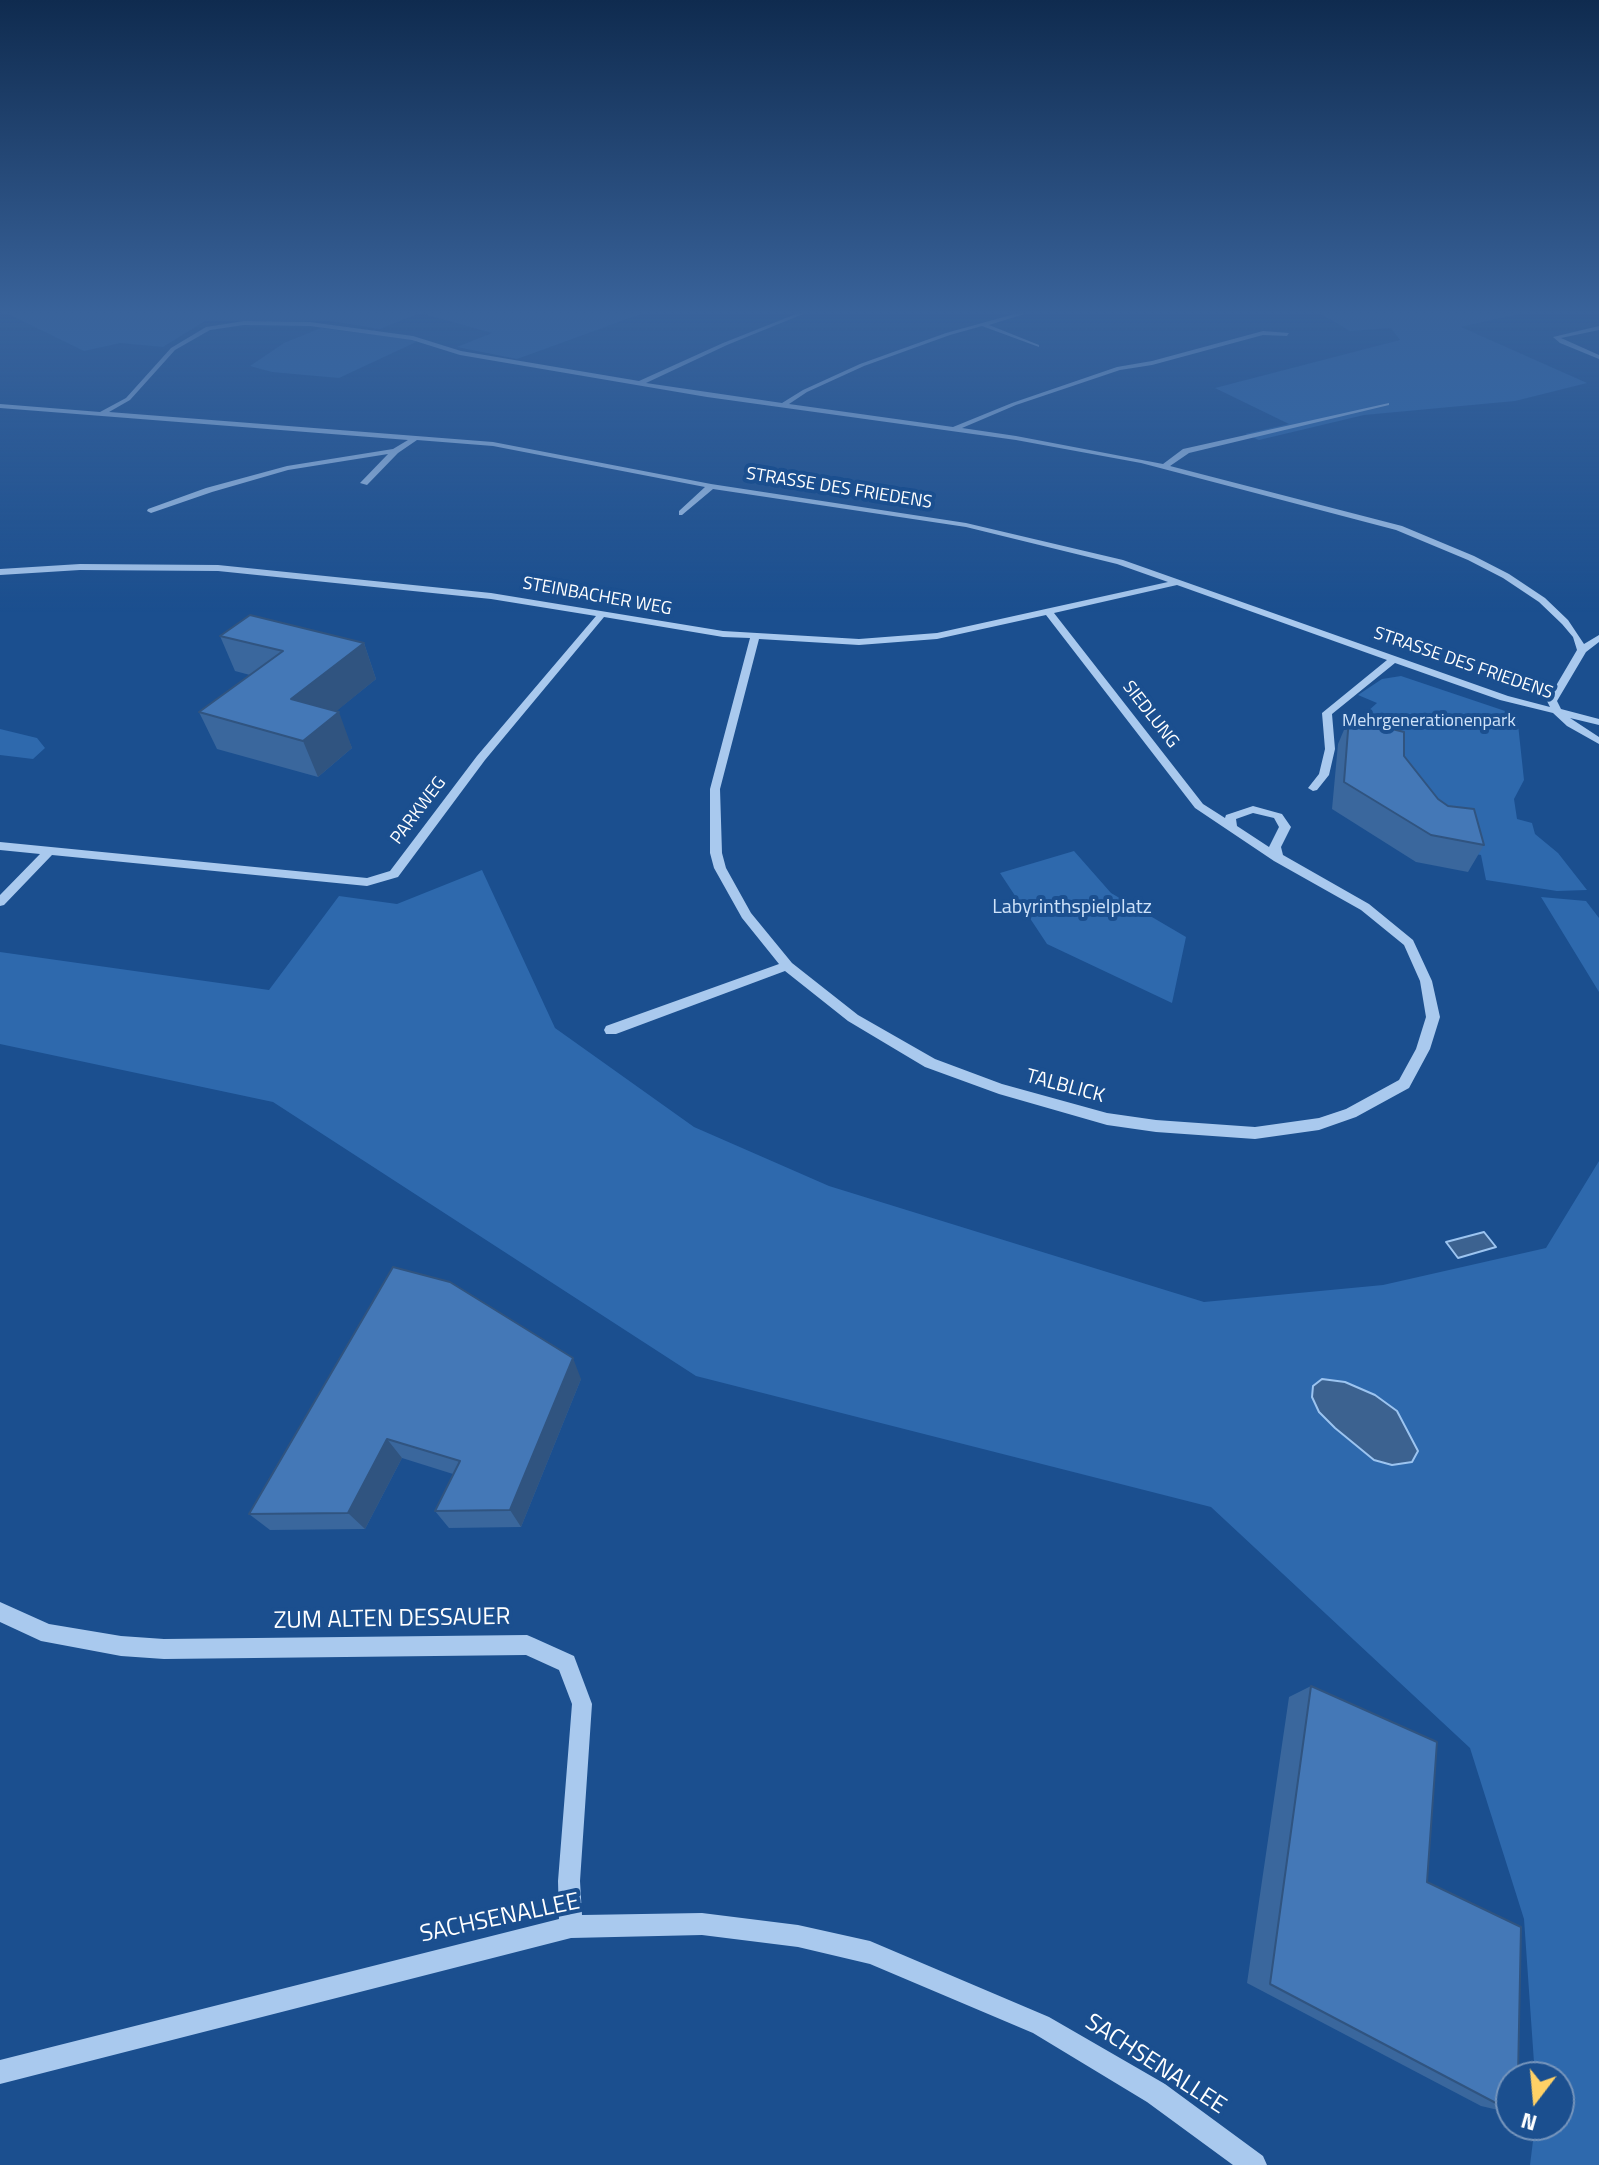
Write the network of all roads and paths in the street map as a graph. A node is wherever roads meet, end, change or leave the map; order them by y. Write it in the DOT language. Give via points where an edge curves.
graph roads {
  1 [pos="73,411"];
  2 [pos="106,411"];
  3 [pos="827,411"];
  4 [pos="997,411"];
  5 [pos="1357,411"];
  6 [pos="102,413"];
  7 [pos="955,429"];
  8 [pos="417,437"];
  9 [pos="395,451"];
  10 [pos="1165,466"];
  11 [pos="364,483"];
  12 [pos="711,486"];
  13 [pos="151,511"];
  14 [pos="682,513"];
  15 [pos="0,572"];
  16 [pos="1182,581"];
  17 [pos="1049,613"];
  18 [pos="602,614"];
  19 [pos="755,637"];
  20 [pos="1599,638"];
  21 [pos="1582,650"];
  22 [pos="1394,659"];
  23 [pos="1558,713"];
  24 [pos="1599,722"];
  25 [pos="1599,741"];
  26 [pos="1313,788"];
  27 [pos="1232,828"];
  28 [pos="0,846"];
  29 [pos="49,851"];
  30 [pos="1278,858"];
  31 [pos="0,902"];
  32 [pos="787,966"];
  33 [pos="611,1030"];
  34 [pos="0,1612"];
  35 [pos="571,1927"];
  36 [pos="0,2072"];
  37 [pos="1254,2165"];
  1 -- 6 [label="street, STRASSE DES FRIEDENS"];
  2 -- 6 [label="street"];
  3 -- 7 [label="street"];
  4 -- 7 [label="street"];
  5 -- 10 [label="street" via="1186,451"];
  6 -- 8 [label="street, STRASSE DES FRIEDENS"];
  7 -- 10 [label="street"];
  8 -- 9 [label="street"];
  8 -- 12 [label="street, STRASSE DES FRIEDENS" via="535,450"];
  9 -- 11 [label="street"];
  9 -- 13 [label="street" via="287,468"];
  10 -- 21 [label="street" via="1399,528 1458,552 1542,600 1571,629"];
  12 -- 14 [label="street"];
  12 -- 16 [label="street, STRASSE DES FRIEDENS" via="966,525 1068,547"];
  15 -- 18 [label="street, STEINBACHER WEG" via="218,568 491,596"];
  16 -- 17 [label="street, STEINBACHER WEG"];
  16 -- 22 [label="street, STRASSE DES FRIEDENS"];
  17 -- 19 [label="street, STEINBACHER WEG" via="892,641"];
  17 -- 27 [label="street, SIEDLUNG" via="1199,806"];
  18 -- 19 [label="street, STEINBACHER WEG"];
  18 -- 29 [label="street, PARKWEG" via="490,746 394,874 367,882"];
  19 -- 32 [label="street, TALBLICK" via="715,789 716,853 746,915"];
  20 -- 21 [label="street"];
  21 -- 23 [label="street" via="1552,701"];
  22 -- 23 [label="street, STRASSE DES FRIEDENS"];
  22 -- 26 [label="street" via="1327,713 1330,749 1324,775"];
  23 -- 24 [label="street, STRASSE DES FRIEDENS"];
  23 -- 25 [label="street"];
  27 -- 30 [label="street, TALBLICK"];
  27 -- 30 [label="street" via="1230,817 1253,809 1278,816 1285,827 1275,847"];
  28 -- 29 [label="street, PARKWEG"];
  29 -- 31 [label="street"];
  30 -- 32 [label="street, TALBLICK" via="1365,907 1409,943 1426,981 1433,1017 1404,1084 1319,1124 1255,1133 1156,1126 1061,1109 930,1063 853,1018"];
  32 -- 33 [label="street"];
  34 -- 35 [label="street, ZUM ALTEN DESSAUER" via="48,1634 121,1646 527,1645 567,1663 582,1704 569,1881"];
  35 -- 36 [label="street, SACHSENALLEE"];
  35 -- 37 [label="street, SACHSENALLEE" via="702,1924 798,1936 870,1953 1041,2025 1156,2093"];
}
